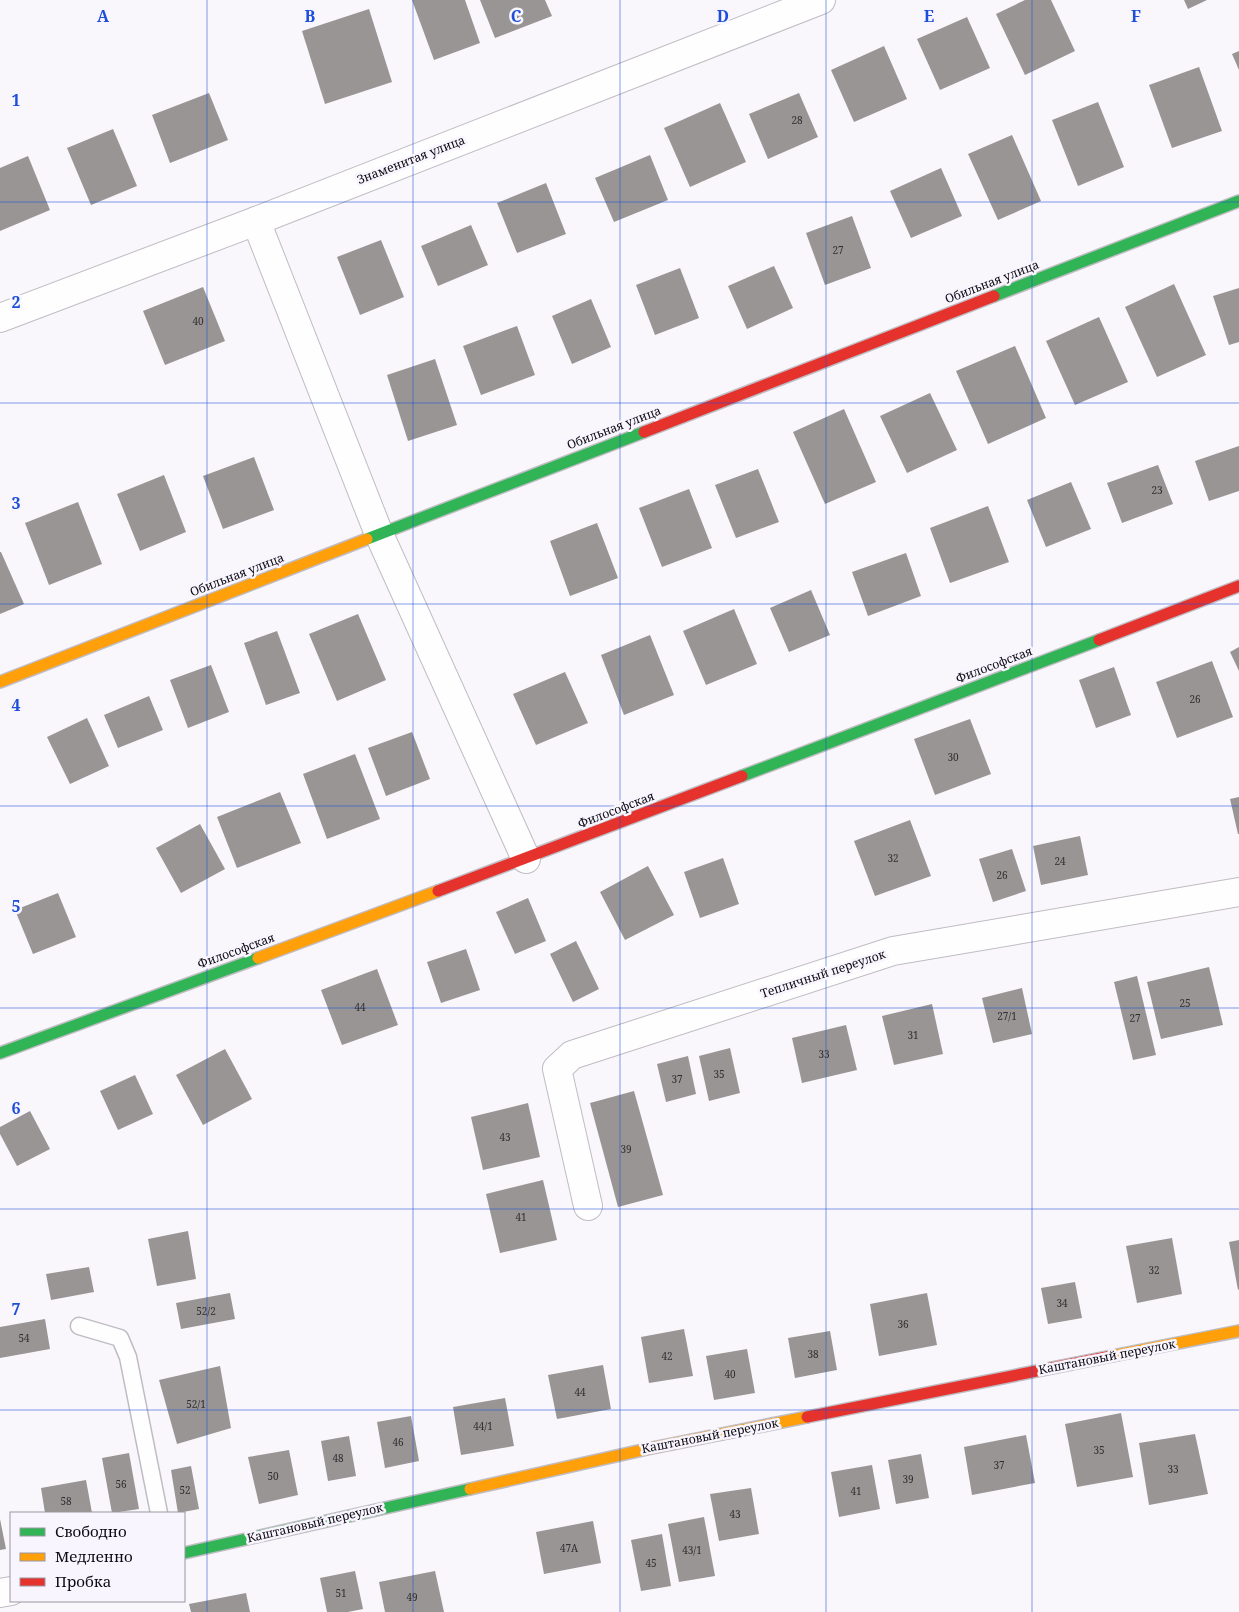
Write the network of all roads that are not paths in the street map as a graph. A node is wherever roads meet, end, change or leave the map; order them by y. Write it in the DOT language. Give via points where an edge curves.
graph roads {
  1 [pos="821,0"];
  2 [pos="1239,201"];
  3 [pos="256,221"];
  4 [pos="0,318"];
  5 [pos="379,534"];
  6 [pos="1239,586"];
  7 [pos="0,682"];
  8 [pos="526,859"];
  9 [pos="1239,892"];
  10 [pos="0,1053"];
  11 [pos="588,1206"];
  12 [pos="80,1326"];
  13 [pos="1239,1331"];
  14 [pos="159,1512"];
  15 [pos="185,1553"];
  1 -- 3 [label="street, Знаменитая улица"];
  2 -- 5 [label="street, Обильная улица"];
  3 -- 4 [label="street, Знаменитая улица"];
  3 -- 5 [label="street"];
  5 -- 7 [label="street, Обильная улица"];
  5 -- 8 [label="street"];
  6 -- 8 [label="street, Философская"];
  8 -- 10 [label="street, Философская"];
  9 -- 11 [label="street, Тепличный переулок" via="893,951 572,1055 557,1069"];
  12 -- 14 [label="lane" via="120,1338 128,1356"];
  13 -- 15 [label="street, Каштановый переулок" via="647,1448"];
}
